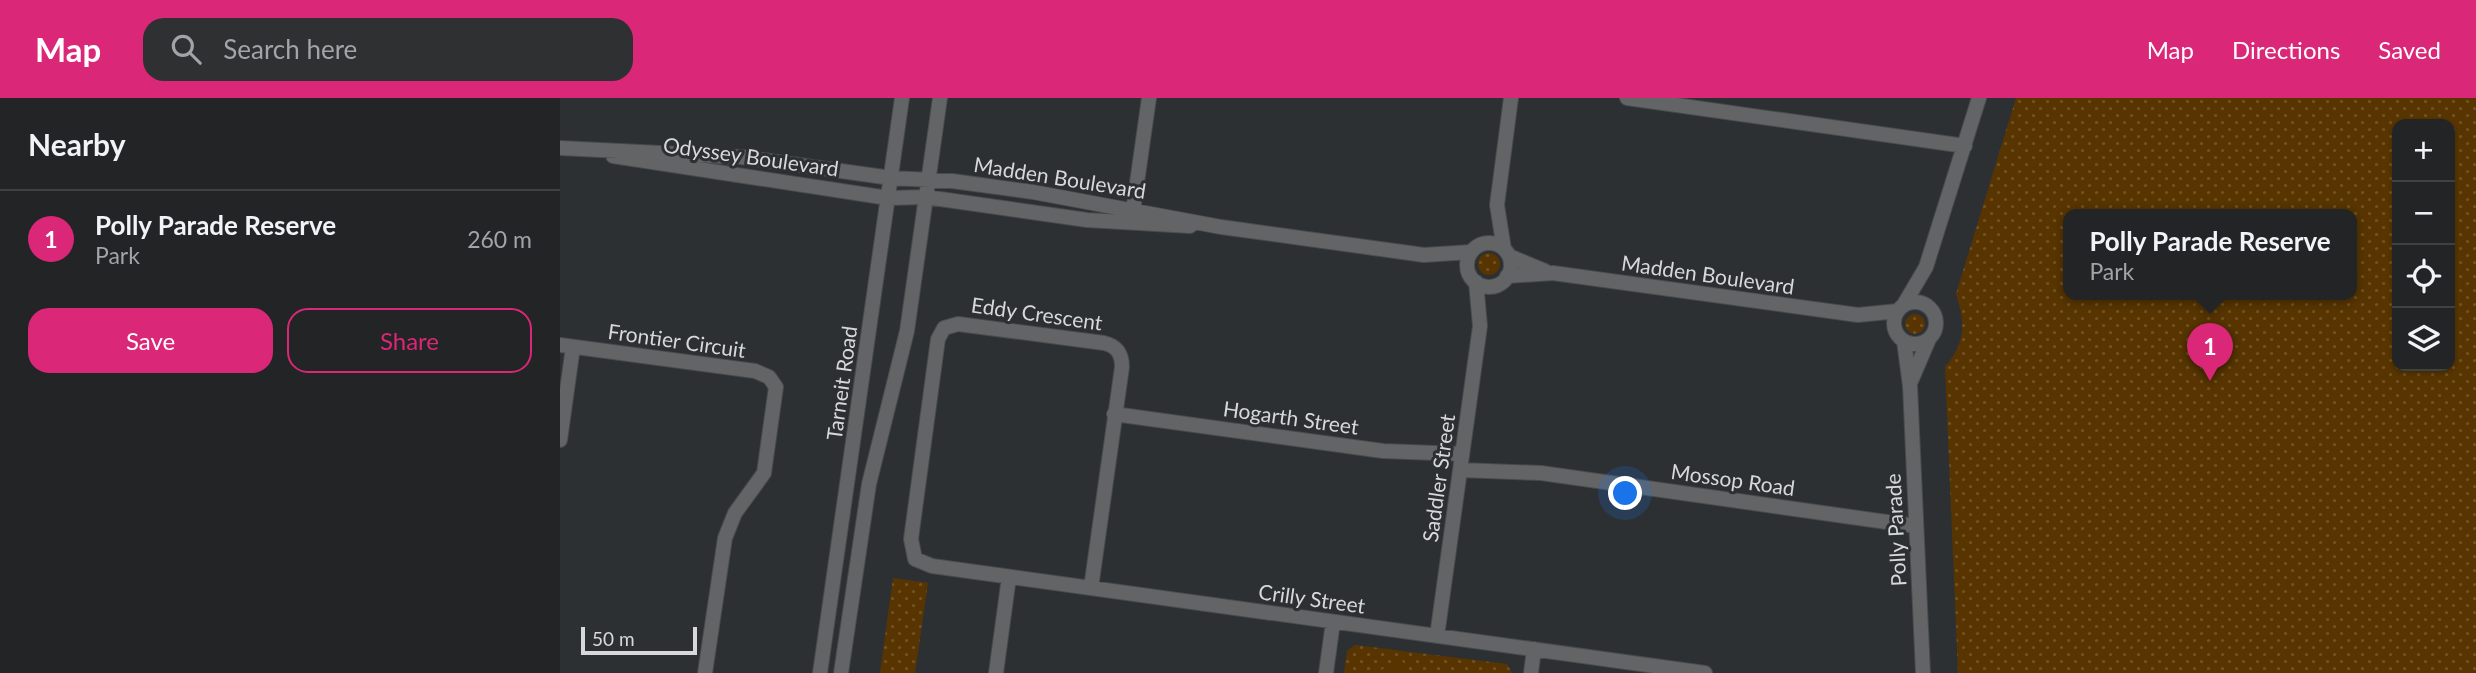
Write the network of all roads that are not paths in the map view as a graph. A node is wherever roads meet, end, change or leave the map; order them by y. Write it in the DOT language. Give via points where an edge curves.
graph roads {
  1 [pos="902,98"];
  2 [pos="940,98"];
  3 [pos="1149,98"];
  4 [pos="1511,98"];
  5 [pos="1627,98"];
  6 [pos="1979,98"];
  7 [pos="1965,146"];
  8 [pos="565,148"];
  9 [pos="891,178"];
  10 [pos="929,179"];
  11 [pos="926,197"];
  12 [pos="888,198"];
  13 [pos="1497,205"];
  14 [pos="1132,216"];
  15 [pos="1476,248"];
  16 [pos="1506,253"];
  17 [pos="1424,256"];
  18 [pos="1926,268"];
  19 [pos="1553,273"];
  20 [pos="1472,277"];
  21 [pos="1501,281"];
  22 [pos="1930,307"];
  23 [pos="1900,308"];
  24 [pos="1858,315"];
  25 [pos="1480,326"];
  26 [pos="1900,336"];
  27 [pos="1929,339"];
  28 [pos="566,346"];
  29 [pos="1910,386"];
  30 [pos="1114,414"];
  31 [pos="560,440"];
  32 [pos="1462,454"];
  33 [pos="1460,470"];
  34 [pos="1915,526"];
  35 [pos="915,559"];
  36 [pos="1009,577"];
  37 [pos="1091,588"];
  38 [pos="1334,622"];
  39 [pos="847,626"];
  40 [pos="1437,636"];
  41 [pos="1534,649"];
  42 [pos="705,673"];
  43 [pos="820,673"];
  44 [pos="835,673"];
  45 [pos="841,673"];
  46 [pos="996,673"];
  47 [pos="1326,673"];
  48 [pos="1531,673"];
  49 [pos="1705,673"];
  50 [pos="1923,673"];
  1 -- 9 [label="street, Tarneit Road"];
  2 -- 10 [label="street"];
  3 -- 14 [label="street"];
  4 -- 13 [label="street"];
  5 -- 7 [label="street"];
  6 -- 7 [label="street"];
  7 -- 18 [label="street"];
  8 -- 9 [label="street, Odyssey Boulevard" via="741,157"];
  8 -- 12 [label="street, Odyssey Boulevard"];
  9 -- 10 [label="street, Madden Boulevard"];
  9 -- 12 [label="street, Tarneit Road"];
  10 -- 11 [label="street"];
  10 -- 14 [label="street, Madden Boulevard"];
  11 -- 12 [label="street, Odyssey Boulevard"];
  11 -- 14 [label="street, Madden Boulevard" via="1064,217"];
  11 -- 39 [label="street" via="908,331 869,484"];
  12 -- 43 [label="street, Tarneit Road"];
  13 -- 15 [label="street, Saddler Street"];
  13 -- 16 [label="street, Saddler Street"];
  14 -- 17 [label="street, Madden Boulevard"];
  15 -- 16 [label="street, Madden Boulevard" via="1493,243"];
  15 -- 17 [label="street, Madden Boulevard"];
  15 -- 20 [label="street, Saddler Street"];
  16 -- 19 [label="street, Madden Boulevard"];
  16 -- 21 [label="street, Saddler Street"];
  17 -- 20 [label="street, Madden Boulevard"];
  18 -- 22 [label="street"];
  18 -- 23 [label="street"];
  19 -- 21 [label="street, Madden Boulevard"];
  19 -- 24 [label="street, Madden Boulevard"];
  20 -- 21 [label="street, Madden Boulevard"];
  20 -- 25 [label="street, Saddler Street"];
  21 -- 25 [label="street, Saddler Street"];
  22 -- 23 [label="street" via="1916,302"];
  22 -- 27 [label="street" via="1936,320"];
  23 -- 24 [label="street, Madden Boulevard"];
  23 -- 26 [label="street"];
  24 -- 26 [label="street, Madden Boulevard"];
  25 -- 32 [label="street, Saddler Street"];
  26 -- 27 [label="street" via="1917,344"];
  26 -- 29 [label="street, Polly Parade"];
  27 -- 29 [label="street, Polly Parade"];
  28 -- 31 [label="street"];
  28 -- 42 [label="street, Frontier Circuit" via="755,371 769,377 776,387 766,466 757,487 735,513 725,538"];
  29 -- 34 [label="street, Polly Parade"];
  30 -- 32 [label="street, Hogarth Street" via="1383,451"];
  30 -- 35 [label="street, Eddy Crescent" via="1122,362 1112,345 958,324 944,328 938,339 911,540"];
  30 -- 37 [label="street, Eddy Crescent"];
  32 -- 33 [label="street, Saddler Street"];
  33 -- 34 [label="street, Mossop Road" via="1541,473"];
  33 -- 40 [label="street, Saddler Street"];
  34 -- 50 [label="street, Polly Parade"];
  35 -- 36 [label="street, Crilly Street" via="924,565"];
  36 -- 37 [label="street, Crilly Street"];
  36 -- 46 [label="street"];
  37 -- 38 [label="street, Crilly Street"];
  38 -- 40 [label="street, Crilly Street"];
  38 -- 47 [label="street"];
  39 -- 44 [label="street"];
  39 -- 45 [label="street"];
  40 -- 41 [label="street, Crilly Street"];
  41 -- 48 [label="street"];
  41 -- 49 [label="street, Crilly Street"];
}
